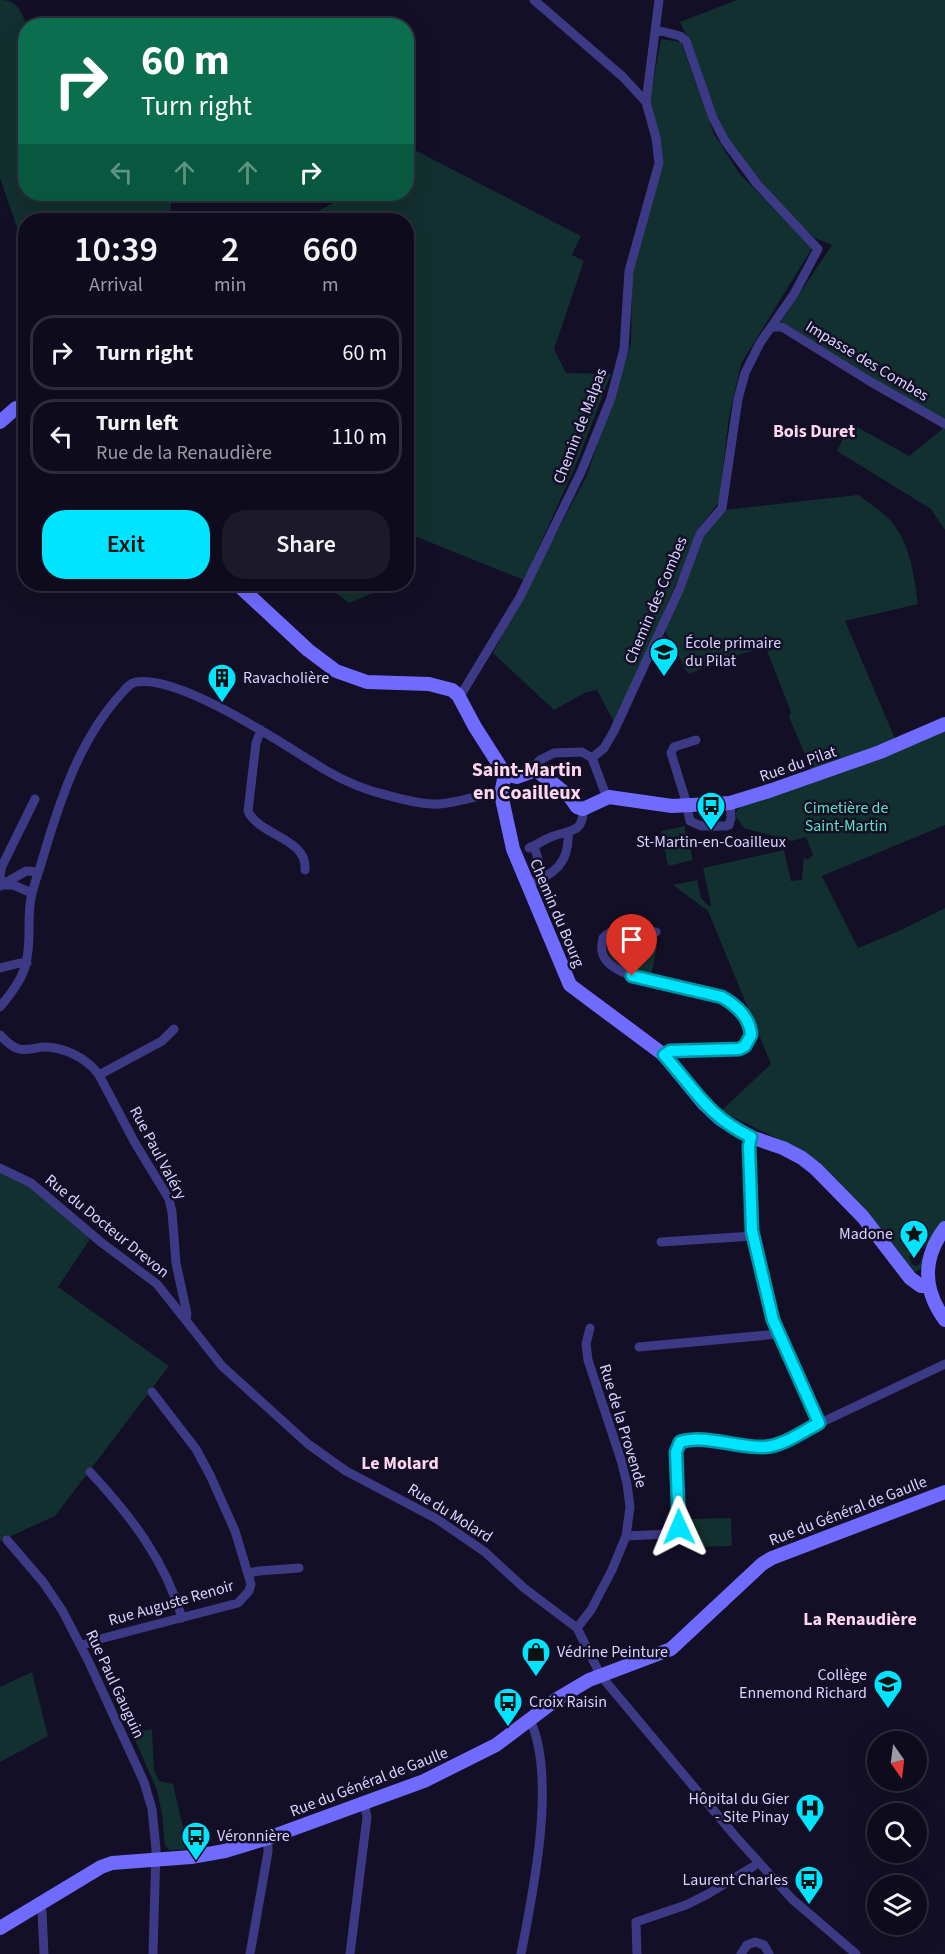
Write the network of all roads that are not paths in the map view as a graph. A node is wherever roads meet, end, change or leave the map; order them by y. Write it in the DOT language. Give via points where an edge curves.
graph roads {
  1 [pos="534,0"];
  2 [pos="659,0"];
  3 [pos="657,30"];
  4 [pos="646,102"];
  5 [pos="773,327"];
  6 [pos="18,408"];
  7 [pos="0,422"];
  8 [pos="945,424"];
  9 [pos="245,591"];
  10 [pos="459,698"];
  11 [pos="945,724"];
  12 [pos="261,730"];
  13 [pos="696,740"];
  14 [pos="592,758"];
  15 [pos="531,770"];
  16 [pos="505,774"];
  17 [pos="501,794"];
  18 [pos="606,798"];
  19 [pos="35,799"];
  20 [pos="730,803"];
  21 [pos="686,805"];
  22 [pos="583,809"];
  23 [pos="568,832"];
  24 [pos="538,859"];
  25 [pos="306,870"];
  26 [pos="38,872"];
  27 [pos="528,884"];
  28 [pos="1,886"];
  29 [pos="32,893"];
  30 [pos="656,932"];
  31 [pos="27,963"];
  32 [pos="0,968"];
  33 [pos="0,1007"];
  34 [pos="174,1029"];
  35 [pos="0,1035"];
  36 [pos="664,1055"];
  37 [pos="99,1075"];
  38 [pos="751,1137"];
  39 [pos="0,1168"];
  40 [pos="945,1228"];
  41 [pos="753,1236"];
  42 [pos="662,1242"];
  43 [pos="928,1286"];
  44 [pos="186,1320"];
  45 [pos="945,1320"];
  46 [pos="590,1328"];
  47 [pos="779,1334"];
  48 [pos="639,1347"];
  49 [pos="945,1364"];
  50 [pos="152,1392"];
  51 [pos="819,1423"];
  52 [pos="90,1472"];
  53 [pos="945,1492"];
  54 [pos="626,1536"];
  55 [pos="7,1540"];
  56 [pos="299,1569"];
  57 [pos="249,1574"];
  58 [pos="182,1618"];
  59 [pos="577,1628"];
  60 [pos="81,1646"];
  61 [pos="601,1676"];
  62 [pos="530,1720"];
  63 [pos="364,1803"];
  64 [pos="268,1838"];
  65 [pos="156,1859"];
  66 [pos="754,1866"];
  67 [pos="39,1904"];
  68 [pos="0,1928"];
  69 [pos="44,1954"];
  70 [pos="153,1954"];
  71 [pos="250,1954"];
  72 [pos="350,1954"];
  73 [pos="521,1954"];
  74 [pos="637,1954"];
  75 [pos="741,1954"];
  76 [pos="769,1954"];
  77 [pos="856,1954"];
  1 -- 4 [label="street" via="622,76"];
  2 -- 3 [label="street, Chemin de Malpas"];
  3 -- 4 [label="street, Chemin de Malpas"];
  3 -- 5 [label="street, Chemin des Combes" via="684,37 725,141 757,184 818,249"];
  4 -- 10 [label="street, Chemin de Malpas" via="659,163 629,271 626,337 611,398 582,470 520,597"];
  5 -- 8 [label="street, Impasse des Combes" via="782,327"];
  5 -- 14 [label="street, Chemin des Combes" via="755,352 742,383 722,508 700,534 679,590 614,731"];
  6 -- 7 [label="street"];
  9 -- 10 [label="street" via="336,671 381,683 438,685 452,690"];
  10 -- 16 [label="street"];
  11 -- 20 [label="street, Rue du Pilat" via="880,752"];
  12 -- 17 [label="street" via="328,772 388,796 440,804"];
  12 -- 25 [label="street" via="248,811 302,854"];
  12 -- 26 [label="street" via="174,687 148,682 128,686 109,707 71,774"];
  13 -- 21 [label="street" via="674,747 671,753"];
  14 -- 15 [label="street" via="582,752 558,751 540,759"];
  14 -- 18 [label="street"];
  15 -- 16 [label="street" via="517,777"];
  15 -- 22 [label="street" via="544,775"];
  16 -- 17 [label="street, Chemin du Bourg"];
  17 -- 27 [label="street, Chemin du Bourg" via="513,849"];
  18 -- 21 [label="street, Rue du Pilat"];
  18 -- 22 [label="street"];
  19 -- 28 [label="street" via="2,866"];
  20 -- 21 [label="street, Rue du Pilat"];
  20 -- 21 [label="street" via="729,825 721,827 694,824"];
  22 -- 23 [label="street" via="578,827"];
  23 -- 24 [label="street" via="531,847"];
  23 -- 27 [label="street" via="564,859 558,868"];
  26 -- 28 [label="street" via="26,871"];
  26 -- 29 [label="street"];
  27 -- 36 [label="street, Chemin du Bourg" via="570,985"];
  28 -- 29 [label="street" via="13,885"];
  29 -- 31 [label="street"];
  30 -- 36 [label="street" via="614,929 603,938 604,959 632,976 722,997 734,1004 751,1029 749,1041 739,1049 670,1051"];
  31 -- 32 [label="street"];
  31 -- 33 [label="street" via="22,977"];
  34 -- 37 [label="street" via="162,1041"];
  35 -- 37 [label="street, Rue Paul Valéry" via="17,1049 52,1047 67,1051"];
  36 -- 38 [label="street, Chemin du Bourg" via="704,1104 720,1119"];
  37 -- 44 [label="street, Rue Paul Valéry" via="169,1199"];
  38 -- 41 [label="street"];
  38 -- 43 [label="street, Chemin du Bourg" via="783,1148 816,1169 863,1218 910,1278"];
  39 -- 44 [label="street, Rue du Docteur Drevon" via="31,1183 149,1278"];
  40 -- 43 [label="street" via="932,1253"];
  41 -- 42 [label="street"];
  41 -- 47 [label="street"];
  43 -- 45 [label="street"];
  44 -- 59 [label="street, Rue du Molard" via="222,1366 308,1444 346,1471 485,1551 524,1588"];
  46 -- 54 [label="street, Rue de la Provende" via="588,1360 628,1490"];
  47 -- 48 [label="street"];
  47 -- 51 [label="street"];
  49 -- 51 [label="street"];
  50 -- 57 [label="street, Rue Auguste Renoir" via="196,1449 210,1475"];
  51 -- 54 [label="street" via="768,1446 680,1442 676,1452 678,1531"];
  52 -- 58 [label="street" via="140,1531 170,1585"];
  53 -- 61 [label="street, Rue du Général de Gaulle" via="772,1558 671,1650"];
  54 -- 59 [label="street, Rue de la Provende" via="601,1594"];
  55 -- 60 [label="street, Rue Paul Gauguin" via="43,1582"];
  56 -- 57 [label="street, Rue Auguste Renoir"];
  57 -- 58 [label="street, Rue Auguste Renoir" via="249,1591 238,1603"];
  58 -- 60 [label="street, Rue Auguste Renoir"];
  59 -- 61 [label="street, Rue du Molard"];
  60 -- 65 [label="street, Rue Paul Gauguin" via="144,1782 153,1817"];
  61 -- 62 [label="street, Rue du Général de Gaulle" via="573,1689"];
  61 -- 77 [label="street, Rue du Molard" via="762,1868"];
  62 -- 63 [label="street, Rue du Général de Gaulle" via="462,1764"];
  62 -- 73 [label="street" via="538,1744 542,1785 537,1864"];
  63 -- 64 [label="street, Rue du Général de Gaulle"];
  63 -- 72 [label="street" via="367,1817"];
  64 -- 65 [label="street, Rue du Général de Gaulle" via="208,1855"];
  64 -- 71 [label="street"];
  65 -- 67 [label="street, Rue du Général de Gaulle" via="101,1867"];
  65 -- 70 [label="street, Rue Paul Gauguin"];
  66 -- 74 [label="street" via="686,1905 636,1922"];
  67 -- 68 [label="street, Rue du Général de Gaulle"];
  67 -- 69 [label="street"];
  75 -- 76 [label="street" via="755,1942 764,1945"];
}
